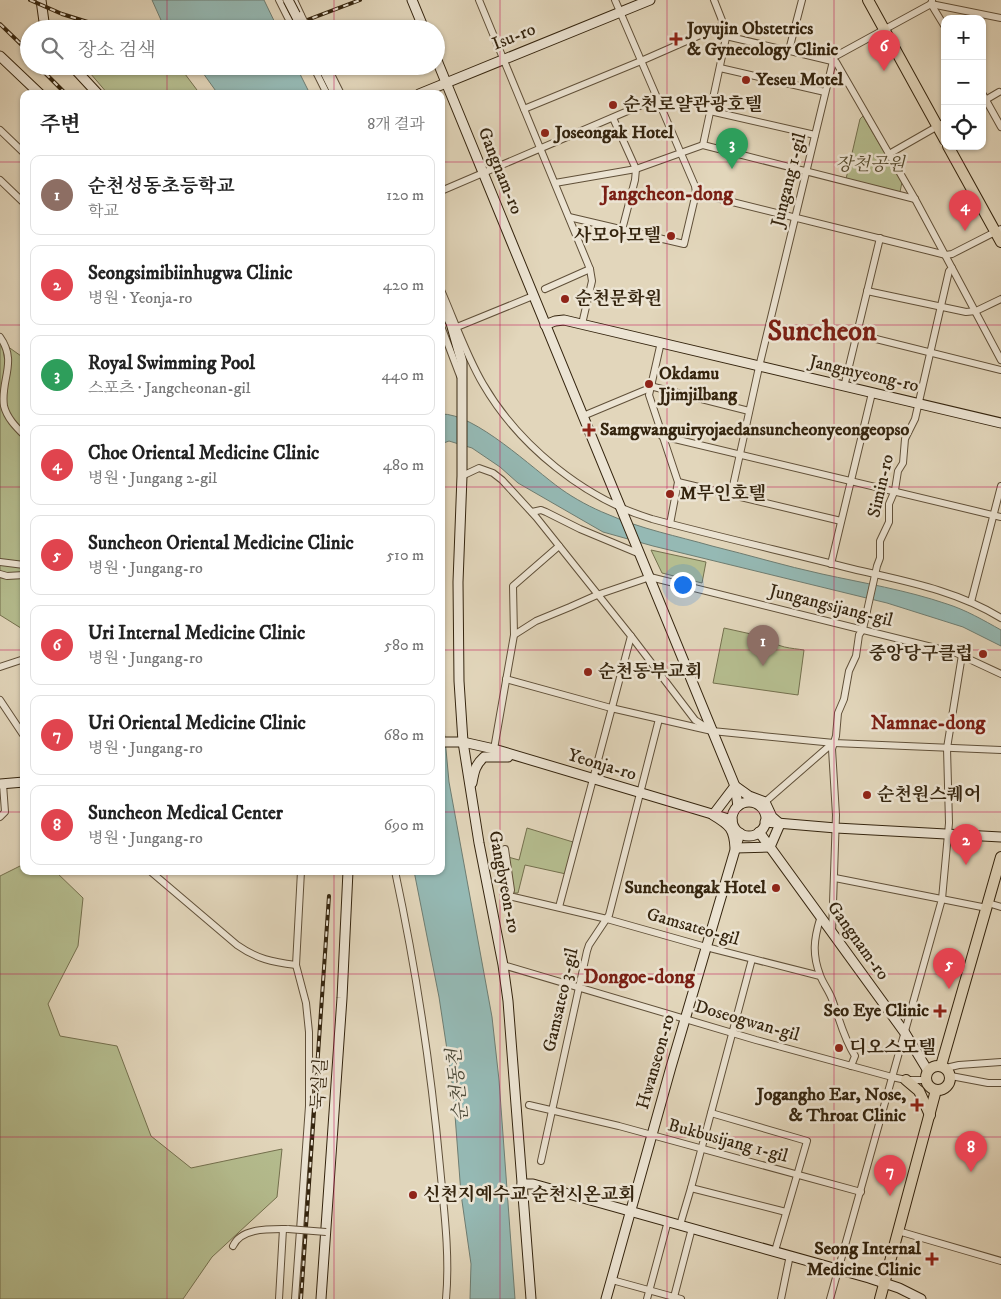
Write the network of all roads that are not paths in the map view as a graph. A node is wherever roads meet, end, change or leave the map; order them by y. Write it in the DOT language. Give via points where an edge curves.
graph roads {
  1 [pos="41,0"];
  2 [pos="279,0"];
  3 [pos="287,0"];
  4 [pos="294,0"];
  5 [pos="412,0"];
  6 [pos="479,0"];
  7 [pos="615,0"];
  8 [pos="650,0"];
  9 [pos="714,0"];
  10 [pos="802,0"];
  11 [pos="868,0"];
  12 [pos="931,2"];
  13 [pos="620,12"];
  14 [pos="302,15"];
  15 [pos="1001,18"];
  16 [pos="44,20"];
  17 [pos="297,20"];
  18 [pos="304,20"];
  19 [pos="420,20"];
  20 [pos="941,20"];
  21 [pos="723,25"];
  22 [pos="885,29"];
  23 [pos="726,36"];
  24 [pos="789,50"];
  25 [pos="0,56"];
  26 [pos="503,59"];
  27 [pos="641,61"];
  28 [pos="833,61"];
  29 [pos="720,68"];
  30 [pos="20,75"];
  31 [pos="20,75"];
  32 [pos="80,75"];
  33 [pos="318,75"];
  34 [pos="324,75"];
  35 [pos="332,75"];
  36 [pos="443,75"];
  37 [pos="446,82"];
  38 [pos="1001,84"];
  39 [pos="36,90"];
  40 [pos="94,90"];
  41 [pos="325,90"];
  42 [pos="332,90"];
  43 [pos="339,90"];
  44 [pos="428,90"];
  45 [pos="826,92"];
  46 [pos="1000,93"];
  47 [pos="658,98"];
  48 [pos="986,100"];
  49 [pos="986,104"];
  50 [pos="524,109"];
  51 [pos="710,110"];
  52 [pos="613,118"];
  53 [pos="941,124"];
  54 [pos="1001,127"];
  55 [pos="0,130"];
  56 [pos="815,135"];
  57 [pos="703,145"];
  58 [pos="20,149"];
  59 [pos="539,149"];
  60 [pos="950,150"];
  61 [pos="682,152"];
  62 [pos="889,154"];
  63 [pos="636,169"];
  64 [pos="807,170"];
  65 [pos="483,173"];
  66 [pos="0,180"];
  67 [pos="555,183"];
  68 [pos="445,189"];
  69 [pos="696,193"];
  70 [pos="20,199"];
  71 [pos="914,199"];
  72 [pos="569,217"];
  73 [pos="796,217"];
  74 [pos="622,230"];
  75 [pos="998,230"];
  76 [pos="880,238"];
  77 [pos="1001,242"];
  78 [pos="946,255"];
  79 [pos="952,268"];
  80 [pos="590,269"];
  81 [pos="545,289"];
  82 [pos="867,291"];
  83 [pos="533,296"];
  84 [pos="445,299"];
  85 [pos="1001,299"];
  86 [pos="941,308"];
  87 [pos="976,311"];
  88 [pos="445,312"];
  89 [pos="445,317"];
  90 [pos="582,324"];
  91 [pos="545,325"];
  92 [pos="457,327"];
  93 [pos="856,334"];
  94 [pos="0,337"];
  95 [pos="445,337"];
  96 [pos="661,342"];
  97 [pos="930,352"];
  98 [pos="1001,360"];
  99 [pos="759,367"];
  100 [pos="1001,370"];
  101 [pos="461,380"];
  102 [pos="650,387"];
  103 [pos="844,387"];
  104 [pos="872,393"];
  105 [pos="918,404"];
  106 [pos="749,411"];
  107 [pos="583,416"];
  108 [pos="1001,423"];
  109 [pos="20,431"];
  110 [pos="662,436"];
  111 [pos="740,454"];
  112 [pos="462,473"];
  113 [pos="851,480"];
  114 [pos="678,482"];
  115 [pos="1001,486"];
  116 [pos="895,490"];
  117 [pos="731,495"];
  118 [pos="622,511"];
  119 [pos="532,512"];
  120 [pos="993,515"];
  121 [pos="1001,517"];
  122 [pos="841,521"];
  123 [pos="670,524"];
  124 [pos="559,546"];
  125 [pos="641,554"];
  126 [pos="0,562"];
  127 [pos="20,564"];
  128 [pos="832,564"];
  129 [pos="0,574"];
  130 [pos="20,575"];
  131 [pos="875,576"];
  132 [pos="650,577"];
  133 [pos="597,595"];
  134 [pos="971,602"];
  135 [pos="1001,618"];
  136 [pos="863,629"];
  137 [pos="514,635"];
  138 [pos="630,636"];
  139 [pos="962,655"];
  140 [pos="20,660"];
  141 [pos="0,667"];
  142 [pos="1001,674"];
  143 [pos="506,680"];
  144 [pos="0,700"];
  145 [pos="611,708"];
  146 [pos="659,719"];
  147 [pos="20,730"];
  148 [pos="712,731"];
  149 [pos="445,742"];
  150 [pos="463,742"];
  151 [pos="834,743"];
  152 [pos="947,748"];
  153 [pos="494,749"];
  154 [pos="1001,750"];
  155 [pos="523,758"];
  156 [pos="593,780"];
  157 [pos="20,782"];
  158 [pos="1,784"];
  159 [pos="735,786"];
  160 [pos="471,791"];
  161 [pos="641,794"];
  162 [pos="762,804"];
  163 [pos="738,806"];
  164 [pos="713,814"];
  165 [pos="0,817"];
  166 [pos="732,820"];
  167 [pos="765,822"];
  168 [pos="780,824"];
  169 [pos="836,828"];
  170 [pos="759,832"];
  171 [pos="740,833"];
  172 [pos="948,834"];
  173 [pos="1001,837"];
  174 [pos="770,847"];
  175 [pos="735,848"];
  176 [pos="505,849"];
  177 [pos="1001,857"];
  178 [pos="155,875"];
  179 [pos="301,875"];
  180 [pos="348,875"];
  181 [pos="397,875"];
  182 [pos="835,878"];
  183 [pos="942,899"];
  184 [pos="988,905"];
  185 [pos="559,907"];
  186 [pos="1001,907"];
  187 [pos="820,918"];
  188 [pos="607,919"];
  189 [pos="832,933"];
  190 [pos="706,947"];
  191 [pos="752,959"];
  192 [pos="296,965"];
  193 [pos="503,966"];
  194 [pos="820,976"];
  195 [pos="578,986"];
  196 [pos="685,1019"];
  197 [pos="732,1033"];
  198 [pos="905,1033"];
  199 [pos="1001,1062"];
  200 [pos="851,1066"];
  201 [pos="946,1070"];
  202 [pos="927,1075"];
  203 [pos="892,1077"];
  204 [pos="906,1080"];
  205 [pos="1001,1083"];
  206 [pos="936,1090"];
  207 [pos="529,1105"];
  208 [pos="552,1110"];
  209 [pos="711,1113"];
  210 [pos="930,1115"];
  211 [pos="653,1136"];
  212 [pos="701,1149"];
  213 [pos="540,1161"];
  214 [pos="797,1176"];
  215 [pos="522,1184"];
  216 [pos="691,1188"];
  217 [pos="861,1192"];
  218 [pos="630,1211"];
  219 [pos="786,1212"];
  220 [pos="668,1222"];
  221 [pos="680,1224"];
  222 [pos="692,1228"];
  223 [pos="285,1229"];
  224 [pos="898,1231"];
  225 [pos="326,1232"];
  226 [pos="233,1246"];
  227 [pos="775,1251"];
  228 [pos="790,1255"];
  229 [pos="1001,1261"];
  230 [pos="837,1269"];
  231 [pos="612,1280"];
  232 [pos="884,1282"];
  233 [pos="649,1291"];
  234 [pos="674,1297"];
  235 [pos="879,1298"];
  236 [pos="279,1299"];
  237 [pos="295,1299"];
  238 [pos="321,1299"];
  239 [pos="446,1299"];
  240 [pos="531,1299"];
  241 [pos="606,1299"];
  242 [pos="647,1299"];
  243 [pos="681,1299"];
  244 [pos="781,1299"];
  245 [pos="830,1299"];
  246 [pos="921,1299"];
  1 -- 16 [label="main road"];
  2 -- 14 [label="street" via="288,18 300,18"];
  3 -- 17 [label="main road, bridge"];
  4 -- 14 [label="street"];
  5 -- 19 [label="main road"];
  6 -- 26 [label="street"];
  7 -- 13 [label="street"];
  8 -- 13 [label="main road, Isu-ro"];
  9 -- 21 [label="street"];
  10 -- 24 [label="street"];
  11 -- 22 [label="main road"];
  12 -- 15 [label="street"];
  12 -- 20 [label="street"];
  12 -- 22 [label="street"];
  13 -- 26 [label="main road, Isu-ro"];
  13 -- 27 [label="street"];
  14 -- 18 [label="street, bridge"];
  21 -- 23 [label="street"];
  21 -- 27 [label="street"];
  22 -- 28 [label="street" via="834,57"];
  22 -- 53 [label="main road"];
  23 -- 24 [label="street"];
  23 -- 29 [label="street"];
  24 -- 28 [label="street"];
  25 -- 31 [label="main road"];
  26 -- 37 [label="main road, Isu-ro"];
  26 -- 50 [label="street"];
  27 -- 47 [label="street"];
  27 -- 50 [label="street"];
  28 -- 45 [label="street, Jungang 1-gil"];
  28 -- 62 [label="street"];
  29 -- 45 [label="street"];
  29 -- 51 [label="street"];
  30 -- 39 [label="main road"];
  32 -- 40 [label="main road"];
  33 -- 41 [label="street"];
  34 -- 42 [label="main road"];
  35 -- 43 [label="street"];
  36 -- 37 [label="main road, Gangnam-ro"];
  37 -- 44 [label="main road, Isu-ro"];
  37 -- 65 [label="main road, Gangnam-ro"];
  38 -- 46 [label="street"];
  45 -- 56 [label="street, Jungang 1-gil"];
  46 -- 48 [label="street"];
  47 -- 52 [label="street"];
  47 -- 61 [label="street"];
  49 -- 54 [label="street"];
  50 -- 59 [label="street"];
  51 -- 56 [label="street"];
  51 -- 57 [label="street"];
  52 -- 59 [label="street"];
  52 -- 63 [label="street"];
  53 -- 62 [label="street"];
  55 -- 58 [label="street"];
  56 -- 64 [label="street, Jungang 1-gil"];
  57 -- 61 [label="street"];
  57 -- 64 [label="street"];
  59 -- 65 [label="street"];
  59 -- 67 [label="street"];
  60 -- 75 [label="main road"];
  61 -- 63 [label="street"];
  61 -- 69 [label="street"];
  62 -- 71 [label="street"];
  63 -- 67 [label="street"];
  63 -- 74 [label="street"];
  64 -- 71 [label="street"];
  64 -- 73 [label="street, Jungang 1-gil"];
  65 -- 68 [label="street"];
  65 -- 83 [label="main road, Gangnam-ro"];
  66 -- 70 [label="street"];
  67 -- 72 [label="street"];
  69 -- 73 [label="street"];
  69 -- 74 [label="street" via="684,244"];
  71 -- 78 [label="street"];
  72 -- 74 [label="street"];
  72 -- 80 [label="street"];
  73 -- 76 [label="street"];
  73 -- 99 [label="street, Jungang 1-gil"];
  75 -- 77 [label="main road"];
  75 -- 78 [label="street"];
  76 -- 78 [label="street"];
  76 -- 82 [label="street"];
  78 -- 79 [label="street"];
  79 -- 86 [label="street, Simin-ro"];
  79 -- 87 [label="street"];
  80 -- 81 [label="street"];
  80 -- 90 [label="street" via="591,285"];
  82 -- 86 [label="street"];
  82 -- 93 [label="street"];
  83 -- 91 [label="main road, Gangnam-ro"];
  83 -- 92 [label="street"];
  84 -- 92 [label="street"];
  85 -- 87 [label="street"];
  86 -- 87 [label="street"];
  86 -- 97 [label="street, Simin-ro"];
  87 -- 98 [label="street"];
  88 -- 92 [label="street"];
  89 -- 101 [label="main road, Gangbyeon-ro"];
  90 -- 91 [label="main road, Jangmyeong-ro" via="564,320"];
  90 -- 96 [label="main road, Jangmyeong-ro"];
  91 -- 107 [label="main road, Gangnam-ro"];
  92 -- 118 [label="street" via="482,383 523,436 570,478"];
  93 -- 97 [label="street"];
  93 -- 103 [label="street"];
  94 -- 109 [label="street" via="9,359 3,390 4,407"];
  95 -- 101 [label="street"];
  96 -- 99 [label="main road, Jangmyeong-ro"];
  96 -- 102 [label="street"];
  97 -- 100 [label="street"];
  97 -- 105 [label="street, Simin-ro"];
  99 -- 103 [label="main road, Jangmyeong-ro"];
  99 -- 106 [label="street, Jungang 1-gil"];
  101 -- 112 [label="main road, Gangbyeon-ro"];
  102 -- 106 [label="street"];
  102 -- 107 [label="street"];
  102 -- 110 [label="street" via="649,395"];
  103 -- 104 [label="main road, Jangmyeong-ro"];
  104 -- 105 [label="main road, Jangmyeong-ro"];
  104 -- 113 [label="street"];
  105 -- 108 [label="main road, Jangmyeong-ro"];
  105 -- 116 [label="street, Simin-ro" via="905,439 904,463 898,471"];
  106 -- 111 [label="street, Jungang 1-gil"];
  107 -- 118 [label="main road, Gangnam-ro"];
  110 -- 111 [label="street"];
  110 -- 114 [label="street"];
  111 -- 113 [label="street"];
  111 -- 117 [label="street, Jungang 1-gil"];
  112 -- 119 [label="street" via="479,468 493,473"];
  112 -- 150 [label="main road, Gangbyeon-ro" via="458,592"];
  113 -- 116 [label="street"];
  113 -- 122 [label="street"];
  114 -- 117 [label="street"];
  114 -- 123 [label="street"];
  115 -- 120 [label="street"];
  116 -- 120 [label="street"];
  116 -- 131 [label="street, Simin-ro" via="889,506 889,522 880,541"];
  117 -- 122 [label="street"];
  118 -- 123 [label="street"];
  118 -- 125 [label="main road, Gangnam-ro"];
  119 -- 124 [label="street"];
  119 -- 125 [label="street" via="541,510"];
  120 -- 121 [label="street"];
  120 -- 134 [label="street"];
  122 -- 128 [label="street"];
  123 -- 128 [label="street"];
  124 -- 133 [label="street"];
  124 -- 137 [label="street" via="513,586"];
  125 -- 132 [label="main road"];
  126 -- 127 [label="street"];
  128 -- 131 [label="street"];
  129 -- 130 [label="street"];
  131 -- 134 [label="street" via="955,595"];
  131 -- 136 [label="street, Simin-ro"];
  132 -- 133 [label="street"];
  132 -- 136 [label="street, Jungangsijang-gil"];
  132 -- 148 [label="main road"];
  133 -- 137 [label="street" via="536,621"];
  133 -- 138 [label="street"];
  134 -- 135 [label="street"];
  136 -- 139 [label="street, Jungangsijang-gil"];
  136 -- 151 [label="street, Simin-ro" via="838,713"];
  137 -- 143 [label="street"];
  138 -- 145 [label="street"];
  138 -- 148 [label="street" via="695,720"];
  139 -- 142 [label="street, Jungangsijang-gil"];
  139 -- 152 [label="street"];
  140 -- 141 [label="street"];
  143 -- 145 [label="street"];
  143 -- 153 [label="street"];
  144 -- 147 [label="street"];
  145 -- 146 [label="street"];
  145 -- 156 [label="street"];
  146 -- 148 [label="street"];
  146 -- 161 [label="street, Gamsateo 3-gil"];
  148 -- 151 [label="street"];
  148 -- 159 [label="main road"];
  149 -- 150 [label="main road, Yeonja-ro"];
  150 -- 153 [label="main road, Yeonja-ro"];
  150 -- 160 [label="main road, Gangbyeon-ro"];
  151 -- 152 [label="street"];
  151 -- 162 [label="street"];
  151 -- 169 [label="street, Simin-ro"];
  152 -- 154 [label="street"];
  152 -- 172 [label="street"];
  153 -- 155 [label="main road, Yeonja-ro"];
  155 -- 156 [label="main road, Yeonja-ro"];
  155 -- 160 [label="main road" via="484,757 474,769"];
  156 -- 161 [label="main road, Yeonja-ro"];
  156 -- 185 [label="street"];
  157 -- 158 [label="main road"];
  158 -- 165 [label="street" via="5,812"];
  159 -- 162 [label="main road"];
  159 -- 163 [label="main road"];
  159 -- 164 [label="main road"];
  160 -- 193 [label="main road, Gangbyeon-ro"];
  161 -- 164 [label="main road, Yeonja-ro"];
  161 -- 188 [label="street, Gamsateo 3-gil"];
  162 -- 163 [label="main road"];
  162 -- 167 [label="main road"];
  162 -- 168 [label="main road"];
  163 -- 166 [label="main road"];
  164 -- 166 [label="main road, Yeonja-ro"];
  164 -- 175 [label="main road" via="734,833"];
  166 -- 171 [label="main road"];
  167 -- 168 [label="main road"];
  167 -- 170 [label="main road"];
  168 -- 169 [label="main road"];
  168 -- 174 [label="main road"];
  169 -- 172 [label="main road"];
  169 -- 182 [label="street, Simin-ro"];
  170 -- 171 [label="main road" via="750,836"];
  170 -- 174 [label="main road, Gangnam-ro"];
  171 -- 175 [label="main road, Hwanseon-ro"];
  172 -- 173 [label="main road"];
  172 -- 183 [label="street"];
  174 -- 175 [label="main road"];
  174 -- 187 [label="main road, Gangnam-ro"];
  175 -- 190 [label="main road, Hwanseon-ro"];
  176 -- 185 [label="street, Gamsateo-gil" via="509,896"];
  177 -- 184 [label="main road"];
  178 -- 192 [label="street" via="252,955"];
  179 -- 192 [label="street"];
  180 -- 225 [label="main road, 둑실길"];
  181 -- 239 [label="street" via="421,1012 436,1123 446,1248"];
  182 -- 183 [label="street"];
  182 -- 189 [label="street, Simin-ro"];
  183 -- 184 [label="street"];
  183 -- 198 [label="street"];
  184 -- 186 [label="street"];
  184 -- 201 [label="main road"];
  185 -- 188 [label="street, Gamsateo-gil"];
  187 -- 189 [label="main road, Gangnam-ro"];
  187 -- 194 [label="street" via="814,945"];
  188 -- 190 [label="street, Gamsateo-gil"];
  188 -- 195 [label="street, Gamsateo 3-gil" via="589,944"];
  189 -- 198 [label="main road, Gangnam-ro"];
  190 -- 191 [label="street, Gamsateo-gil"];
  190 -- 196 [label="main road, Hwanseon-ro"];
  191 -- 194 [label="street, Gamsateo-gil"];
  191 -- 197 [label="street"];
  192 -- 237 [label="street" via="306,1003 309,1032 308,1106"];
  193 -- 195 [label="street, Doseogwan-gil"];
  193 -- 215 [label="main road, Gangbyeon-ro"];
  194 -- 200 [label="street" via="855,1056"];
  195 -- 196 [label="street, Doseogwan-gil"];
  195 -- 208 [label="street, Gamsateo 3-gil"];
  196 -- 197 [label="street, Doseogwan-gil"];
  196 -- 211 [label="main road, Hwanseon-ro"];
  197 -- 200 [label="street, Doseogwan-gil"];
  197 -- 209 [label="street"];
  198 -- 202 [label="main road, Gangnam-ro"];
  198 -- 203 [label="street"];
  199 -- 201 [label="street" via="959,1065"];
  200 -- 203 [label="street, Doseogwan-gil"];
  201 -- 202 [label="main road" via="934,1066"];
  201 -- 205 [label="street" via="988,1083"];
  201 -- 206 [label="main road" via="948,1085"];
  202 -- 204 [label="street, Doseogwan-gil"];
  202 -- 206 [label="main road" via="931,1088"];
  203 -- 204 [label="street, Doseogwan-gil"];
  203 -- 217 [label="street"];
  204 -- 210 [label="main road" via="919,1091"];
  206 -- 210 [label="main road"];
  207 -- 208 [label="street, Bukbusijang 1-gil"];
  208 -- 211 [label="street, Bukbusijang 1-gil"];
  208 -- 213 [label="street, Gamsateo 3-gil"];
  209 -- 212 [label="street"];
  209 -- 214 [label="street" via="808,1141"];
  210 -- 224 [label="main road"];
  211 -- 212 [label="street, Bukbusijang 1-gil"];
  211 -- 218 [label="main road, Hwanseon-ro"];
  212 -- 214 [label="street, Bukbusijang 1-gil"];
  212 -- 216 [label="street"];
  214 -- 217 [label="street, Bukbusijang 1-gil"];
  214 -- 219 [label="street"];
  215 -- 218 [label="main road" via="533,1184"];
  215 -- 240 [label="main road, Gangbyeon-ro"];
  216 -- 219 [label="street"];
  216 -- 221 [label="street"];
  217 -- 230 [label="street"];
  218 -- 220 [label="main road"];
  218 -- 231 [label="main road, Hwanseon-ro"];
  219 -- 227 [label="street"];
  220 -- 221 [label="main road"];
  220 -- 233 [label="street"];
  221 -- 222 [label="main road"];
  222 -- 227 [label="main road"];
  222 -- 234 [label="street"];
  223 -- 225 [label="street, bridge"];
  223 -- 226 [label="street" via="247,1233"];
  223 -- 236 [label="street"];
  224 -- 229 [label="street"];
  224 -- 232 [label="main road"];
  225 -- 238 [label="main road, 둑실길"];
  227 -- 228 [label="main road"];
  228 -- 230 [label="main road"];
  228 -- 244 [label="street"];
  230 -- 232 [label="main road"];
  230 -- 245 [label="street"];
  231 -- 233 [label="street"];
  231 -- 241 [label="main road, Hwanseon-ro"];
  232 -- 235 [label="main road"];
  232 -- 246 [label="main road"];
  233 -- 234 [label="street"];
  233 -- 242 [label="street"];
  234 -- 243 [label="street"];
}
